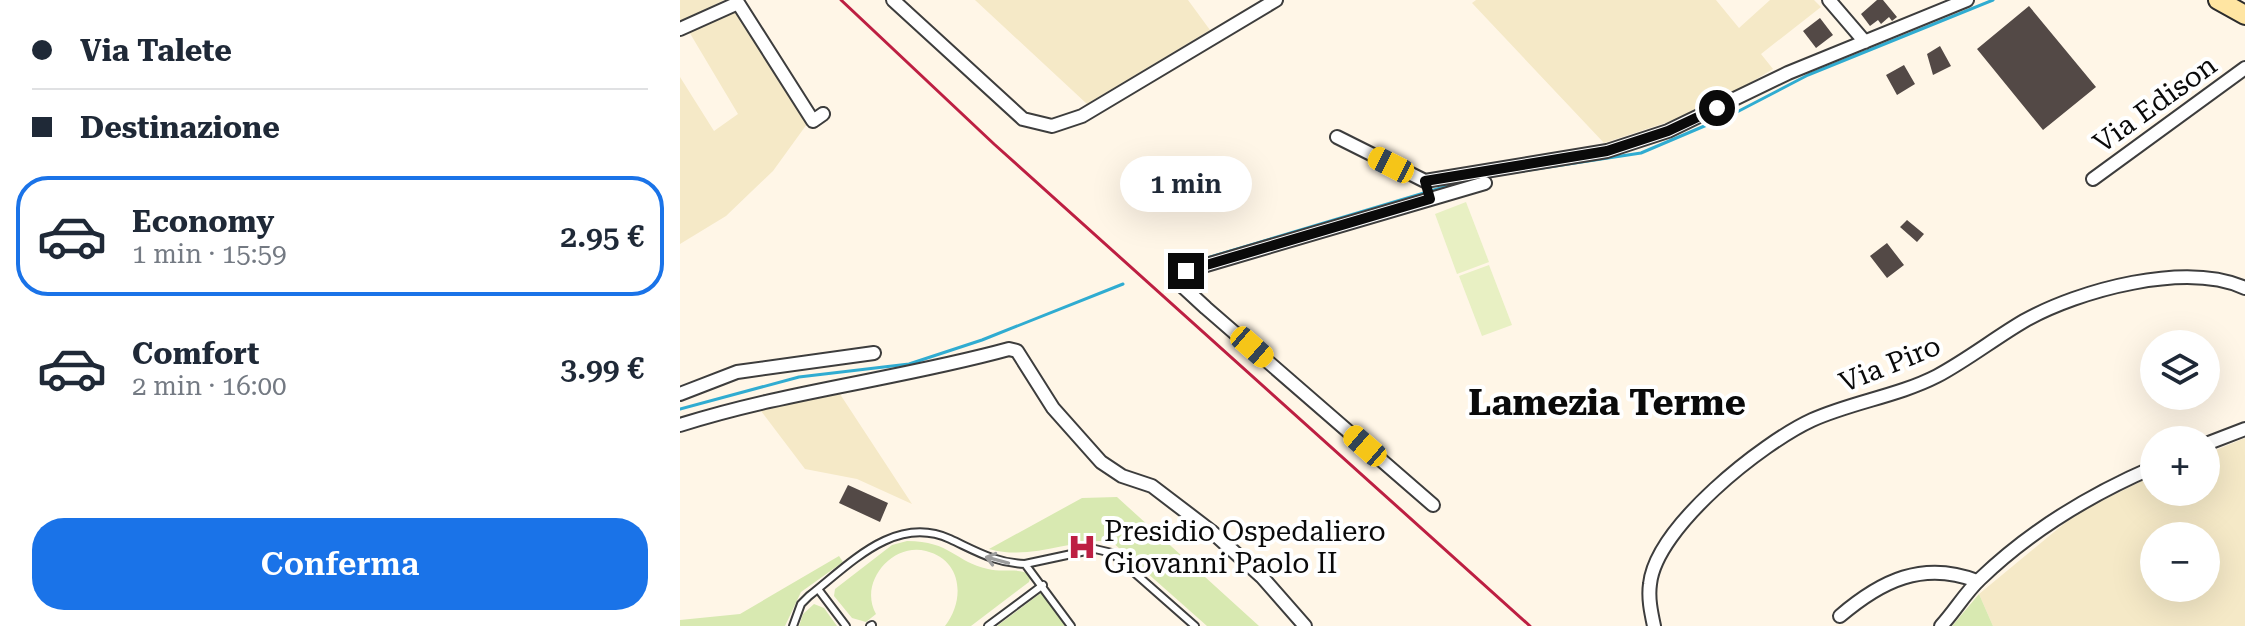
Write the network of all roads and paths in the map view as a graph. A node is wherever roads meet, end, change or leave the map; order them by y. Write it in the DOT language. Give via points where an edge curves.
graph roads {
  1 [pos="893,0"];
  2 [pos="1276,0"];
  3 [pos="1829,0"];
  4 [pos="1967,0"];
  5 [pos="2218,0"];
  6 [pos="2245,15"];
  7 [pos="680,29"];
  8 [pos="1865,42"];
  9 [pos="2245,68"];
  10 [pos="823,114"];
  11 [pos="1337,137"];
  12 [pos="2093,179"];
  13 [pos="1425,181"];
  14 [pos="1485,183"];
  15 [pos="1430,199"];
  16 [pos="2245,288"];
  17 [pos="874,353"];
  18 [pos="680,394"];
  19 [pos="680,425"];
  20 [pos="2245,429"];
  21 [pos="2220,439"];
  22 [pos="2140,474"];
  23 [pos="1433,505"];
  24 [pos="1025,564"];
  25 [pos="1977,581"];
  26 [pos="1043,585"];
  27 [pos="818,589"];
  28 [pos="1840,616"];
  29 [pos="793,626"];
  30 [pos="846,626"];
  31 [pos="988,626"];
  32 [pos="1071,626"];
  33 [pos="1195,626"];
  34 [pos="1305,626"];
  35 [pos="1654,626"];
  36 [pos="1941,626"];
  1 -- 2 [label="street" via="1023,119 1052,126 1082,116"];
  3 -- 8 [label="street"];
  4 -- 8 [label="street"];
  5 -- 6 [label="main road"];
  7 -- 10 [label="street" via="738,3 813,121"];
  8 -- 13 [label="street" via="1668,131 1607,151"];
  9 -- 12 [label="street, Via Edison"];
  11 -- 13 [label="street"];
  13 -- 15 [label="street"];
  14 -- 15 [label="street"];
  15 -- 23 [label="street" via="1186,271 1179,279"];
  16 -- 35 [label="street, Via Piro" via="2214,277 2159,280 2069,300 2024,321 1938,375 1792,430 1722,480 1671,539 1650,582"];
  17 -- 18 [label="street" via="737,372"];
  19 -- 34 [label="street" via="800,394 1017,351 1053,408 1101,462 1152,486 1211,531"];
  20 -- 21 [label="street"];
  22 -- 25 [label="street" via="2067,509"];
  24 -- 26 [label="lane"];
  24 -- 27 [label="lane, one-way" via="985,558 940,535 911,531 883,540"];
  24 -- 33 [label="lane" via="1095,549 1112,553"];
  25 -- 28 [label="street" via="1953,572 1907,576 1871,590"];
  25 -- 36 [label="street"];
  26 -- 31 [label="lane"];
  26 -- 32 [label="lane"];
  27 -- 29 [label="lane" via="801,604"];
  27 -- 30 [label="lane"];
}
